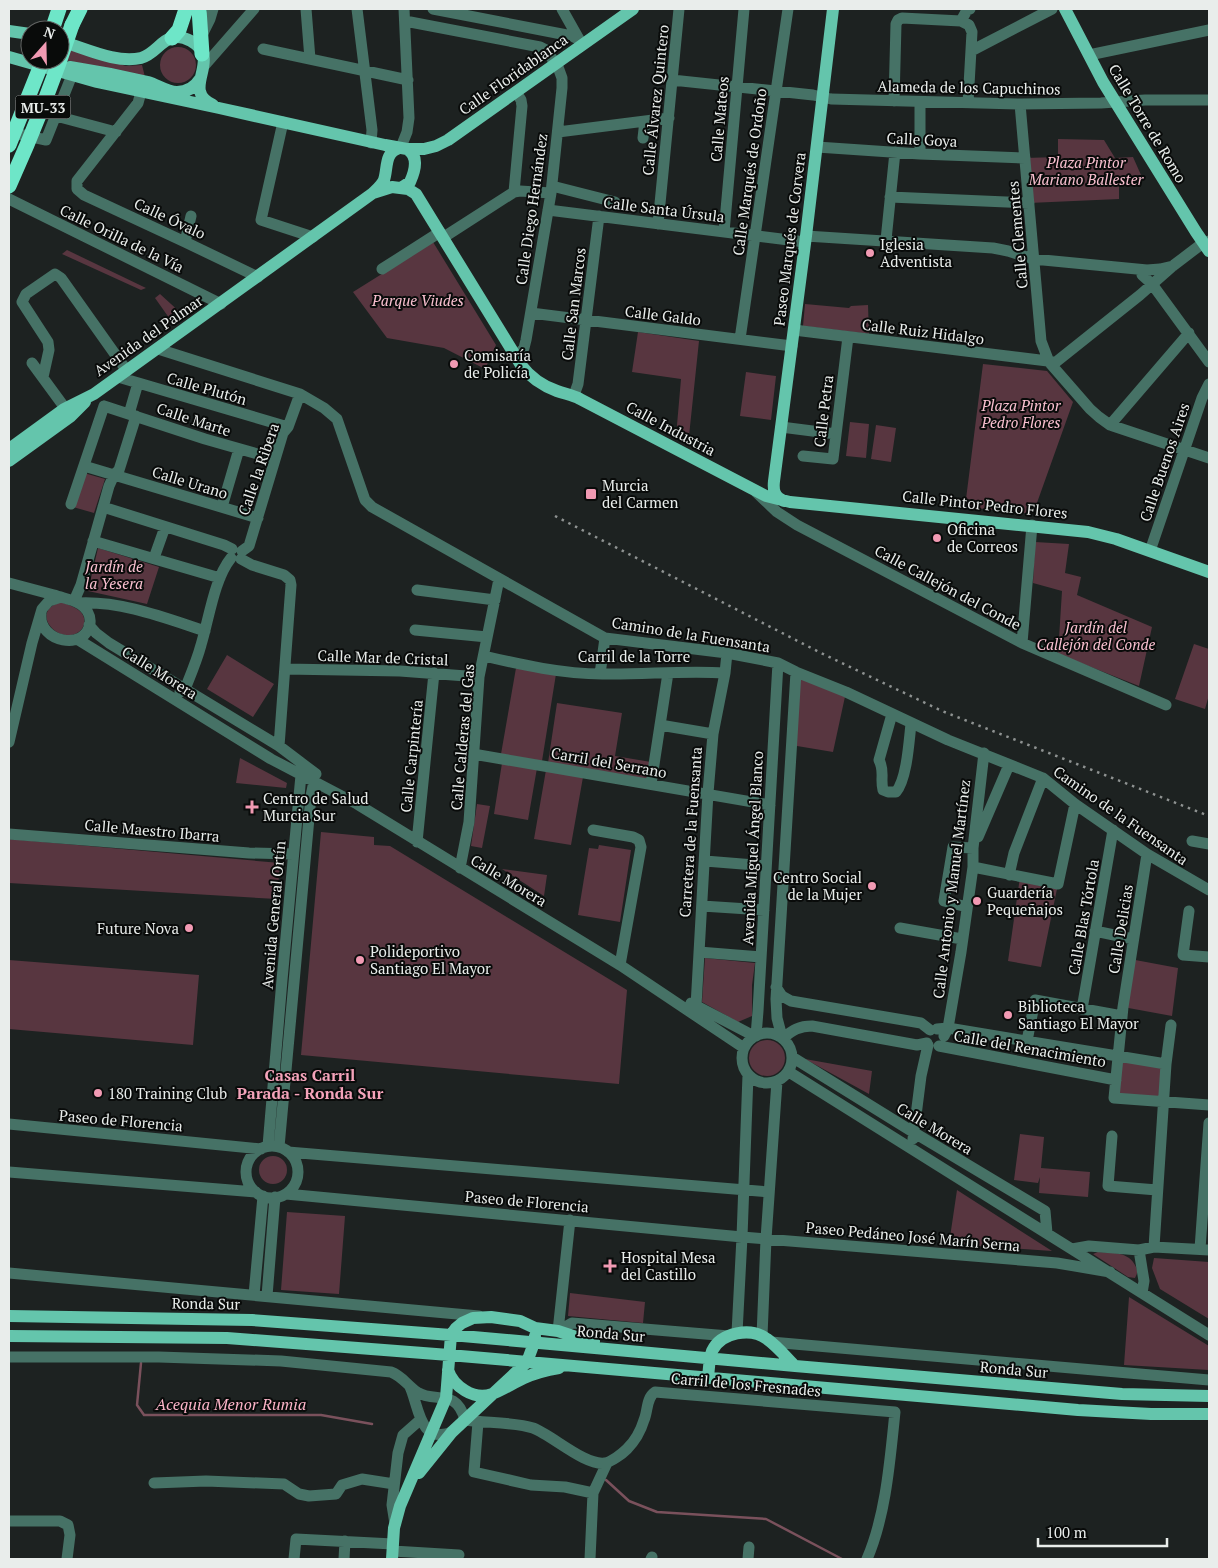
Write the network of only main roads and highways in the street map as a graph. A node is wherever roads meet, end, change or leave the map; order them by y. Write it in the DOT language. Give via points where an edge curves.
graph roads {
  1 [pos="78,9"];
  2 [pos="186,9"];
  3 [pos="199,9"];
  4 [pos="633,9"];
  5 [pos="834,9"];
  6 [pos="1065,9"];
  7 [pos="172,38"];
  8 [pos="70,44"];
  9 [pos="203,60"];
  10 [pos="70,68"];
  11 [pos="38,70"];
  12 [pos="56,70"];
  13 [pos="200,79"];
  14 [pos="220,108"];
  15 [pos="9,145"];
  16 [pos="399,150"];
  17 [pos="385,174"];
  18 [pos="9,186"];
  19 [pos="398,187"];
  20 [pos="373,193"];
  21 [pos="1207,245"];
  22 [pos="94,394"];
  23 [pos="9,448"];
  24 [pos="9,461"];
  25 [pos="775,474"];
  26 [pos="754,490"];
  27 [pos="784,501"];
  28 [pos="1209,572"];
  29 [pos="9,1316"];
  30 [pos="535,1328"];
  31 [pos="451,1335"];
  32 [pos="9,1336"];
  33 [pos="534,1343"];
  34 [pos="648,1352"];
  35 [pos="449,1355"];
  36 [pos="710,1358"];
  37 [pos="527,1362"];
  38 [pos="573,1366"];
  39 [pos="795,1366"];
  40 [pos="448,1370"];
  41 [pos="708,1378"];
  42 [pos="491,1395"];
  43 [pos="1209,1396"];
  44 [pos="1209,1414"];
  45 [pos="408,1487"];
  46 [pos="393,1551"];
  1 -- 18 [label="highway, MU-33, bridge" via="50,91"];
  2 -- 7 [label="highway" via="179,30"];
  3 -- 9 [label="highway"];
  4 -- 16 [label="main road, Calle Floridablanca" via="580,42 556,63 441,144 424,149"];
  5 -- 25 [label="main road, Paseo Marqués de Corvera"];
  6 -- 21 [label="main road, Calle Torre de Romo" via="1116,102"];
  7 -- 8 [label="main road" via="162,42 148,55 127,60"];
  7 -- 9 [label="main road" via="190,41 199,49"];
  9 -- 13 [label="main road"];
  10 -- 13 [label="main road" via="148,82 177,92 193,88"];
  11 -- 15 [label="highway, MU-33, bridge"];
  12 -- 14 [label="main road, Calle Floridablanca"];
  13 -- 14 [label="main road" via="203,100"];
  14 -- 16 [label="main road, Calle Floridablanca"];
  16 -- 17 [label="main road"];
  16 -- 19 [label="main road" via="413,154 415,163 410,182"];
  17 -- 19 [label="main road" via="387,182"];
  17 -- 20 [label="main road"];
  19 -- 20 [label="main road"];
  19 -- 26 [label="main road, Calle Industria" via="416,194 526,372 538,382 574,395"];
  20 -- 22 [label="main road, Avenida del Palmar"];
  22 -- 23 [label="main road, Avenida del Palmar" via="65,408"];
  22 -- 24 [label="main road, Avenida del Palmar" via="70,417"];
  25 -- 26 [label="main road" via="768,488"];
  25 -- 27 [label="main road, Paseo Marqués de Corvera" via="775,494"];
  26 -- 27 [label="main road, Calle Pintor Pedro Flores"];
  27 -- 28 [label="main road, Calle Pintor Pedro Flores" via="1095,533"];
  29 -- 31 [label="main road, Ronda Sur" via="252,1320"];
  30 -- 31 [label="main road" via="520,1321 473,1318 462,1323"];
  30 -- 33 [label="main road"];
  30 -- 34 [label="main road" via="558,1330 578,1338"];
  31 -- 33 [label="main road, Ronda Sur"];
  31 -- 35 [label="main road"];
  32 -- 35 [label="main road" via="227,1338"];
  33 -- 34 [label="main road, Ronda Sur"];
  33 -- 37 [label="main road"];
  34 -- 36 [label="main road, Ronda Sur"];
  35 -- 37 [label="main road"];
  35 -- 40 [label="main road"];
  36 -- 39 [label="main road, Ronda Sur"];
  36 -- 39 [label="main road" via="716,1345 733,1335 750,1333 767,1339"];
  36 -- 41 [label="main road"];
  37 -- 38 [label="main road"];
  37 -- 42 [label="main road"];
  38 -- 41 [label="main road"];
  38 -- 42 [label="main road" via="526,1377"];
  39 -- 43 [label="main road, Ronda Sur" via="1122,1394"];
  40 -- 42 [label="main road" via="451,1379 465,1390"];
  40 -- 45 [label="main road" via="432,1432"];
  41 -- 44 [label="main road" via="1078,1410"];
  42 -- 45 [label="main road" via="471,1421 452,1432"];
  45 -- 46 [label="main road" via="395,1526"];
}
